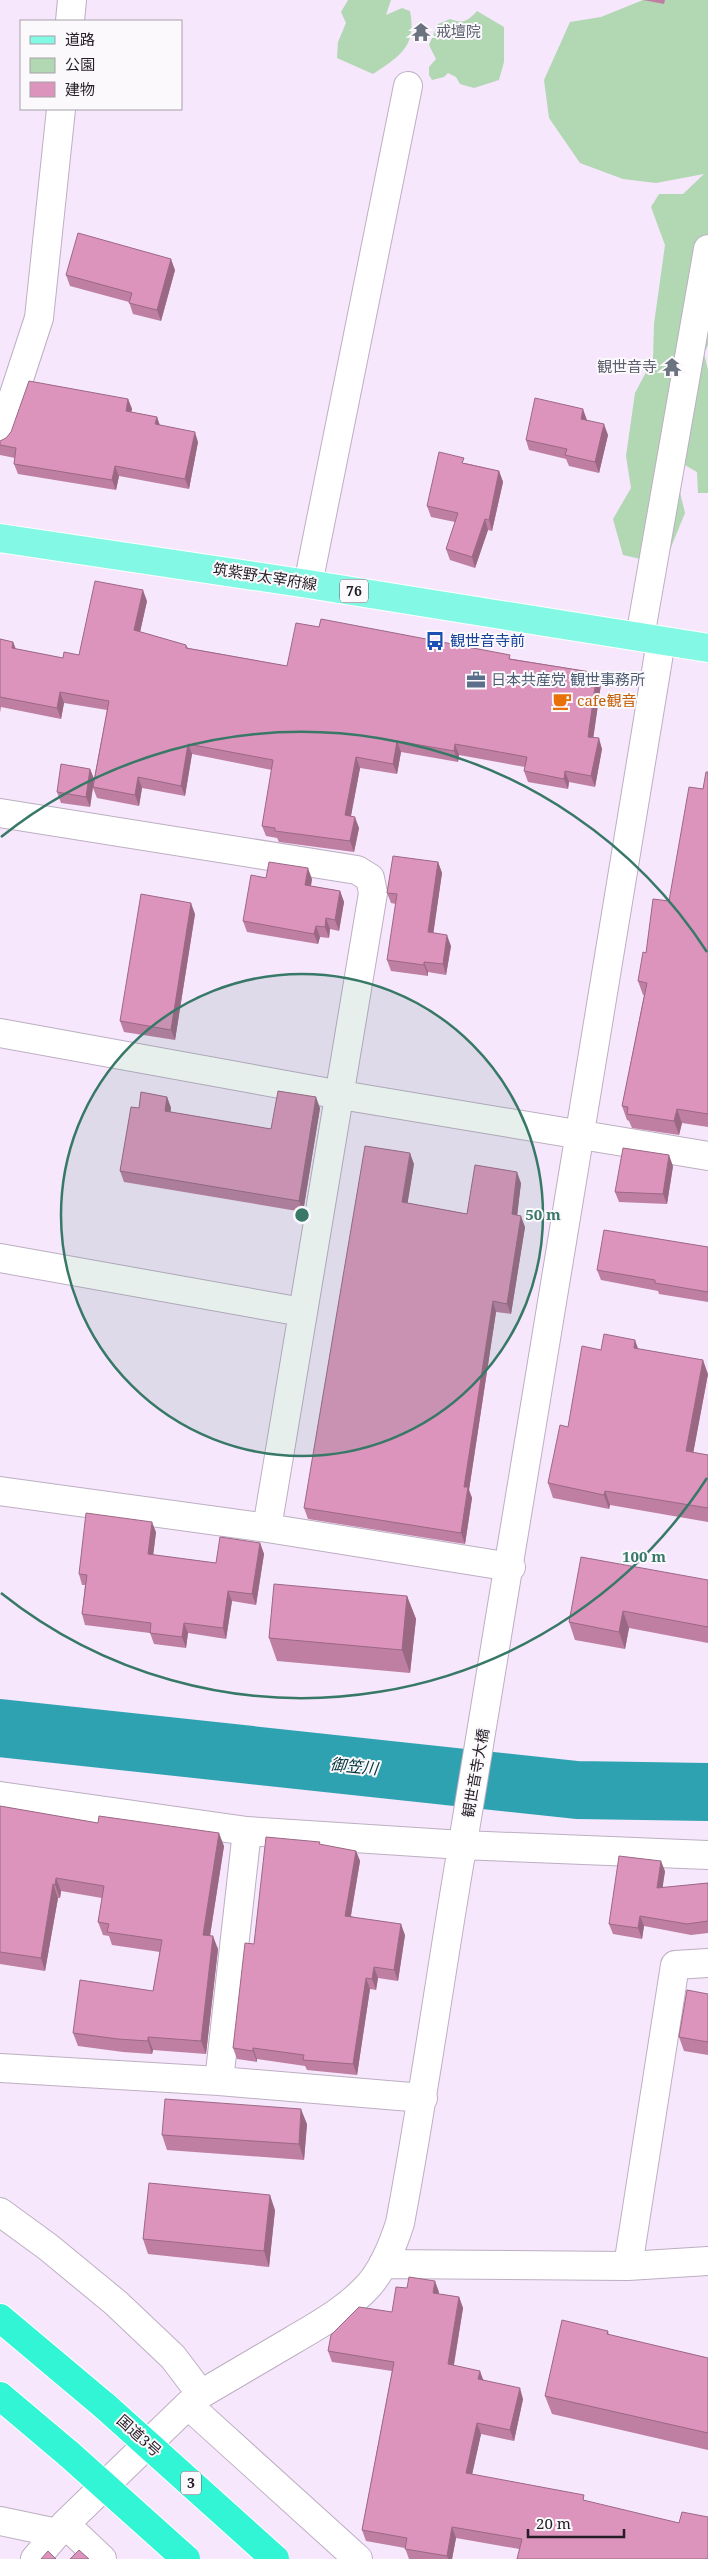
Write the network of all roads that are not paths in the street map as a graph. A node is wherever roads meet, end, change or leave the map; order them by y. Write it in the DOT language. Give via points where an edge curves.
graph roads {
  1 [pos="72,0"];
  2 [pos="70,20"];
  3 [pos="408,86"];
  4 [pos="61,110"];
  5 [pos="708,250"];
  6 [pos="0,437"];
  7 [pos="0,538"];
  8 [pos="308,584"];
  9 [pos="651,639"];
  10 [pos="708,648"];
  11 [pos="0,813"];
  12 [pos="0,1033"];
  13 [pos="341,1095"];
  14 [pos="580,1134"];
  15 [pos="708,1156"];
  16 [pos="0,1258"];
  17 [pos="302,1312"];
  18 [pos="0,1491"];
  19 [pos="266,1528"];
  20 [pos="511,1567"];
  21 [pos="0,1796"];
  22 [pos="247,1831"];
  23 [pos="463,1841"];
  24 [pos="708,1856"];
  25 [pos="708,1962"];
  26 [pos="0,2068"];
  27 [pos="219,2081"];
  28 [pos="423,2098"];
  29 [pos="0,2212"];
  30 [pos="708,2261"];
  31 [pos="383,2264"];
  32 [pos="628,2266"];
  33 [pos="0,2318"];
  34 [pos="0,2396"];
  35 [pos="195,2400"];
  36 [pos="0,2521"];
  37 [pos="61,2529"];
  38 [pos="35,2559"];
  39 [pos="102,2559"];
  40 [pos="186,2559"];
  41 [pos="275,2559"];
  42 [pos="358,2559"];
  1 -- 2 [label="street"];
  3 -- 8 [label="street"];
  4 -- 6 [label="street" via="39,318"];
  5 -- 9 [label="street, 観世音寺大橋"];
  7 -- 8 [label="main road, 筑紫野太宰府線 / 76"];
  8 -- 9 [label="main road, 筑紫野太宰府線 / 76"];
  9 -- 10 [label="main road, 筑紫野太宰府線 / 76"];
  9 -- 14 [label="street, 観世音寺大橋"];
  11 -- 13 [label="street" via="358,870 370,878 373,893"];
  12 -- 13 [label="street"];
  13 -- 14 [label="street"];
  13 -- 17 [label="street"];
  14 -- 15 [label="street"];
  14 -- 20 [label="street, 観世音寺大橋"];
  16 -- 17 [label="street"];
  17 -- 19 [label="street"];
  18 -- 19 [label="street"];
  19 -- 20 [label="street"];
  20 -- 23 [label="street, 観世音寺大橋"];
  21 -- 22 [label="street"];
  22 -- 23 [label="street"];
  22 -- 27 [label="street"];
  23 -- 24 [label="street"];
  23 -- 28 [label="street, 観世音寺大橋"];
  25 -- 32 [label="street" via="675,1965"];
  26 -- 27 [label="street"];
  27 -- 28 [label="street"];
  28 -- 31 [label="street, 観世音寺大橋" via="400,2223"];
  29 -- 35 [label="street" via="116,2303 173,2357"];
  30 -- 32 [label="street"];
  31 -- 32 [label="street"];
  31 -- 35 [label="street, 観世音寺大橋" via="370,2284 328,2319"];
  33 -- 41 [label="highway, 国道3号 / 3, bridge" via="106,2407"];
  34 -- 40 [label="highway, bridge"];
  35 -- 37 [label="street, 観世音寺大橋"];
  35 -- 42 [label="street"];
  36 -- 37 [label="street"];
  37 -- 38 [label="street, 観世音寺大橋"];
  37 -- 39 [label="street"];
}
